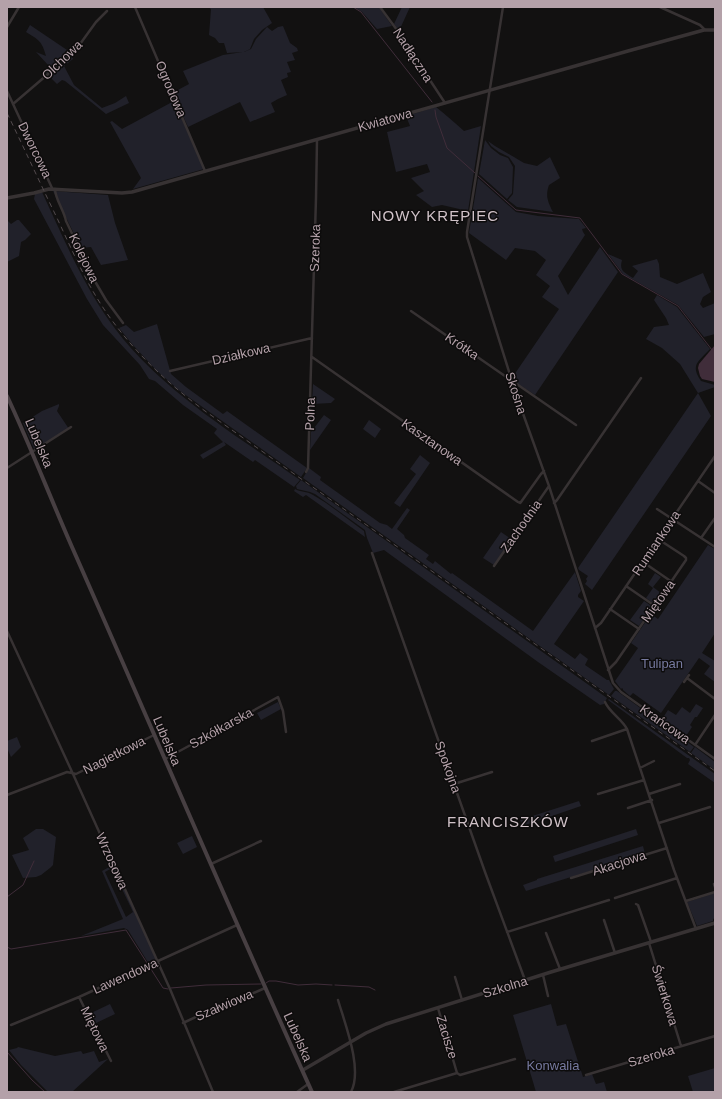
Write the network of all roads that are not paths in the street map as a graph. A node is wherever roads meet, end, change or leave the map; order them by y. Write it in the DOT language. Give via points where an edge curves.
graph roads {
  1 [pos="19,7"];
  2 [pos="135,7"];
  3 [pos="380,7"];
  4 [pos="503,7"];
  5 [pos="660,7"];
  6 [pos="107,11"];
  7 [pos="7,27"];
  8 [pos="706,30"];
  9 [pos="715,30"];
  10 [pos="489,90"];
  11 [pos="7,91"];
  12 [pos="445,103"];
  13 [pos="13,104"];
  14 [pos="317,139"];
  15 [pos="206,172"];
  16 [pos="54,189"];
  17 [pos="7,198"];
  18 [pos="411,312"];
  19 [pos="123,322"];
  20 [pos="312,338"];
  21 [pos="311,357"];
  22 [pos="170,371"];
  23 [pos="641,378"];
  24 [pos="513,381"];
  25 [pos="7,396"];
  26 [pos="576,425"];
  27 [pos="71,427"];
  28 [pos="32,452"];
  29 [pos="715,456"];
  30 [pos="7,468"];
  31 [pos="544,471"];
  32 [pos="306,472"];
  33 [pos="698,481"];
  34 [pos="549,486"];
  35 [pos="715,493"];
  36 [pos="554,503"];
  37 [pos="657,509"];
  38 [pos="715,518"];
  39 [pos="672,519"];
  40 [pos="658,538"];
  41 [pos="701,538"];
  42 [pos="715,547"];
  43 [pos="372,553"];
  44 [pos="643,562"];
  45 [pos="494,566"];
  46 [pos="672,582"];
  47 [pos="626,586"];
  48 [pos="655,606"];
  49 [pos="610,609"];
  50 [pos="595,628"];
  51 [pos="639,629"];
  52 [pos="7,631"];
  53 [pos="608,670"];
  54 [pos="689,675"];
  55 [pos="687,678"];
  56 [pos="684,682"];
  57 [pos="616,688"];
  58 [pos="715,699"];
  59 [pos="605,702"];
  60 [pos="715,716"];
  61 [pos="627,730"];
  62 [pos="286,732"];
  63 [pos="154,735"];
  64 [pos="592,741"];
  65 [pos="695,745"];
  66 [pos="715,759"];
  67 [pos="164,760"];
  68 [pos="654,761"];
  69 [pos="640,768"];
  70 [pos="492,772"];
  71 [pos="73,774"];
  72 [pos="644,780"];
  73 [pos="454,784"];
  74 [pos="680,784"];
  75 [pos="598,794"];
  76 [pos="649,794"];
  77 [pos="7,795"];
  78 [pos="652,800"];
  79 [pos="710,807"];
  80 [pos="628,808"];
  81 [pos="659,822"];
  82 [pos="261,840"];
  83 [pos="667,848"];
  84 [pos="210,864"];
  85 [pos="571,878"];
  86 [pos="677,878"];
  87 [pos="715,892"];
  88 [pos="615,898"];
  89 [pos="609,900"];
  90 [pos="686,901"];
  91 [pos="636,904"];
  92 [pos="604,920"];
  93 [pos="715,923"];
  94 [pos="237,925"];
  95 [pos="696,929"];
  96 [pos="507,932"];
  97 [pos="546,933"];
  98 [pos="650,942"];
  99 [pos="615,953"];
  100 [pos="157,961"];
  101 [pos="560,970"];
  102 [pos="543,975"];
  103 [pos="455,976"];
  104 [pos="525,980"];
  105 [pos="265,988"];
  106 [pos="548,996"];
  107 [pos="79,997"];
  108 [pos="338,1000"];
  109 [pos="462,1000"];
  110 [pos="438,1008"];
  111 [pos="184,1023"];
  112 [pos="11,1025"];
  113 [pos="715,1036"];
  114 [pos="350,1042"];
  115 [pos="681,1046"];
  116 [pos="515,1058"];
  117 [pos="111,1061"];
  118 [pos="302,1070"];
  119 [pos="457,1073"];
  120 [pos="586,1075"];
  121 [pos="308,1084"];
  122 [pos="213,1092"];
  123 [pos="297,1092"];
  124 [pos="312,1092"];
  125 [pos="351,1092"];
  126 [pos="394,1092"];
  1 -- 7 [label="street"];
  2 -- 15 [label="street, Ogrodowa"];
  3 -- 12 [label="street, Nadłączna"];
  4 -- 10 [label="street, Skośna"];
  5 -- 8 [label="street" via="700,24"];
  6 -- 13 [label="street, Olchowa" via="76,50"];
  8 -- 9 [label="street, Kwiatowa"];
  8 -- 10 [label="street, Kwiatowa"];
  10 -- 12 [label="street, Kwiatowa"];
  10 -- 24 [label="street, Skośna" via="467,235"];
  11 -- 13 [label="street, Dworcowa"];
  12 -- 14 [label="street, Kwiatowa"];
  13 -- 16 [label="street, Dworcowa"];
  14 -- 15 [label="street, Kwiatowa"];
  14 -- 20 [label="street, Szeroka"];
  15 -- 16 [label="street, Kwiatowa" via="127,193"];
  16 -- 17 [label="street, Kwiatowa"];
  16 -- 19 [label="street, Kolejowa" via="66,221 96,283"];
  18 -- 24 [label="street, Krótka"];
  20 -- 21 [label="street, Szeroka"];
  20 -- 22 [label="street, Działkowa"];
  21 -- 31 [label="street, Kasztanowa" via="520,503"];
  21 -- 32 [label="street, Polna"];
  23 -- 36 [label="street"];
  24 -- 26 [label="street"];
  24 -- 31 [label="street, Skośna"];
  25 -- 28 [label="main road, Lubelska"];
  27 -- 28 [label="street"];
  28 -- 30 [label="street"];
  28 -- 63 [label="main road, Lubelska"];
  29 -- 33 [label="street, Rumiankowa"];
  31 -- 34 [label="street, Skośna"];
  33 -- 35 [label="street"];
  33 -- 39 [label="street, Rumiankowa"];
  34 -- 36 [label="street, Skośna"];
  34 -- 45 [label="street, Zachodnia"];
  36 -- 50 [label="street, Skośna"];
  37 -- 39 [label="street"];
  38 -- 41 [label="street"];
  39 -- 40 [label="street, Rumiankowa"];
  39 -- 41 [label="street"];
  40 -- 44 [label="street, Rumiankowa"];
  40 -- 46 [label="street, Miętowa" via="686,558"];
  41 -- 42 [label="street"];
  43 -- 73 [label="street, Spokojna"];
  44 -- 46 [label="street"];
  44 -- 47 [label="street, Rumiankowa"];
  46 -- 48 [label="street, Miętowa"];
  47 -- 48 [label="street"];
  47 -- 49 [label="street, Rumiankowa"];
  48 -- 51 [label="street, Miętowa"];
  49 -- 50 [label="street, Rumiankowa"];
  49 -- 51 [label="street"];
  50 -- 53 [label="street, Skośna"];
  51 -- 53 [label="street, Miętowa"];
  52 -- 71 [label="street, Wrzosowa"];
  53 -- 57 [label="street, Skośna"];
  54 -- 55 [label="street"];
  55 -- 56 [label="street"];
  55 -- 58 [label="street"];
  57 -- 65 [label="street, Krańcowa"];
  59 -- 61 [label="street"];
  60 -- 65 [label="street"];
  61 -- 64 [label="street"];
  61 -- 69 [label="street"];
  62 -- 67 [label="street, Szkółkarska" via="278,697"];
  63 -- 67 [label="main road, Lubelska"];
  63 -- 71 [label="street, Nagietkowa"];
  65 -- 66 [label="street, Krańcowa"];
  67 -- 84 [label="main road, Lubelska"];
  68 -- 69 [label="street"];
  69 -- 72 [label="street"];
  70 -- 73 [label="street"];
  71 -- 77 [label="street, Nagietkowa" via="67,772"];
  71 -- 100 [label="street, Wrzosowa"];
  72 -- 75 [label="street"];
  72 -- 76 [label="street"];
  73 -- 96 [label="street, Spokojna"];
  74 -- 76 [label="street"];
  76 -- 78 [label="street"];
  78 -- 80 [label="street"];
  78 -- 81 [label="street"];
  79 -- 81 [label="street"];
  81 -- 83 [label="street"];
  82 -- 84 [label="street"];
  83 -- 85 [label="street, Akacjowa"];
  83 -- 86 [label="street"];
  84 -- 94 [label="main road, Lubelska"];
  86 -- 88 [label="street"];
  86 -- 90 [label="street"];
  87 -- 90 [label="street"];
  89 -- 96 [label="street"];
  90 -- 95 [label="street"];
  91 -- 98 [label="street, Świerkowa"];
  92 -- 99 [label="street"];
  93 -- 95 [label="street, Szkolna"];
  94 -- 100 [label="street, Lawendowa"];
  94 -- 105 [label="main road, Lubelska"];
  95 -- 98 [label="street, Szkolna"];
  96 -- 104 [label="street, Spokojna"];
  97 -- 101 [label="street"];
  98 -- 99 [label="street, Szkolna"];
  98 -- 115 [label="street, Świerkowa"];
  99 -- 101 [label="street, Szkolna"];
  100 -- 107 [label="street, Lawendowa"];
  100 -- 111 [label="street, Wrzosowa"];
  101 -- 102 [label="street, Szkolna"];
  102 -- 104 [label="street, Szkolna"];
  102 -- 106 [label="street"];
  103 -- 109 [label="street"];
  104 -- 109 [label="street, Szkolna"];
  105 -- 111 [label="street, Szałwiowa"];
  105 -- 118 [label="main road, Lubelska"];
  107 -- 112 [label="street, Lawendowa"];
  107 -- 117 [label="street, Miętowa"];
  108 -- 114 [label="street"];
  109 -- 110 [label="street, Szkolna"];
  110 -- 114 [label="street, Szkolna" via="386,1024"];
  110 -- 119 [label="street, Zacisze"];
  111 -- 122 [label="street, Wrzosowa"];
  113 -- 115 [label="street, Szeroka"];
  114 -- 118 [label="street, Szkolna"];
  114 -- 125 [label="street" via="355,1064"];
  115 -- 120 [label="street, Szeroka"];
  116 -- 119 [label="street" via="460,1075"];
  118 -- 121 [label="main road, Lubelska"];
  119 -- 126 [label="street, Zacisze"];
  121 -- 123 [label="street"];
  121 -- 124 [label="main road, Lubelska"];
}
